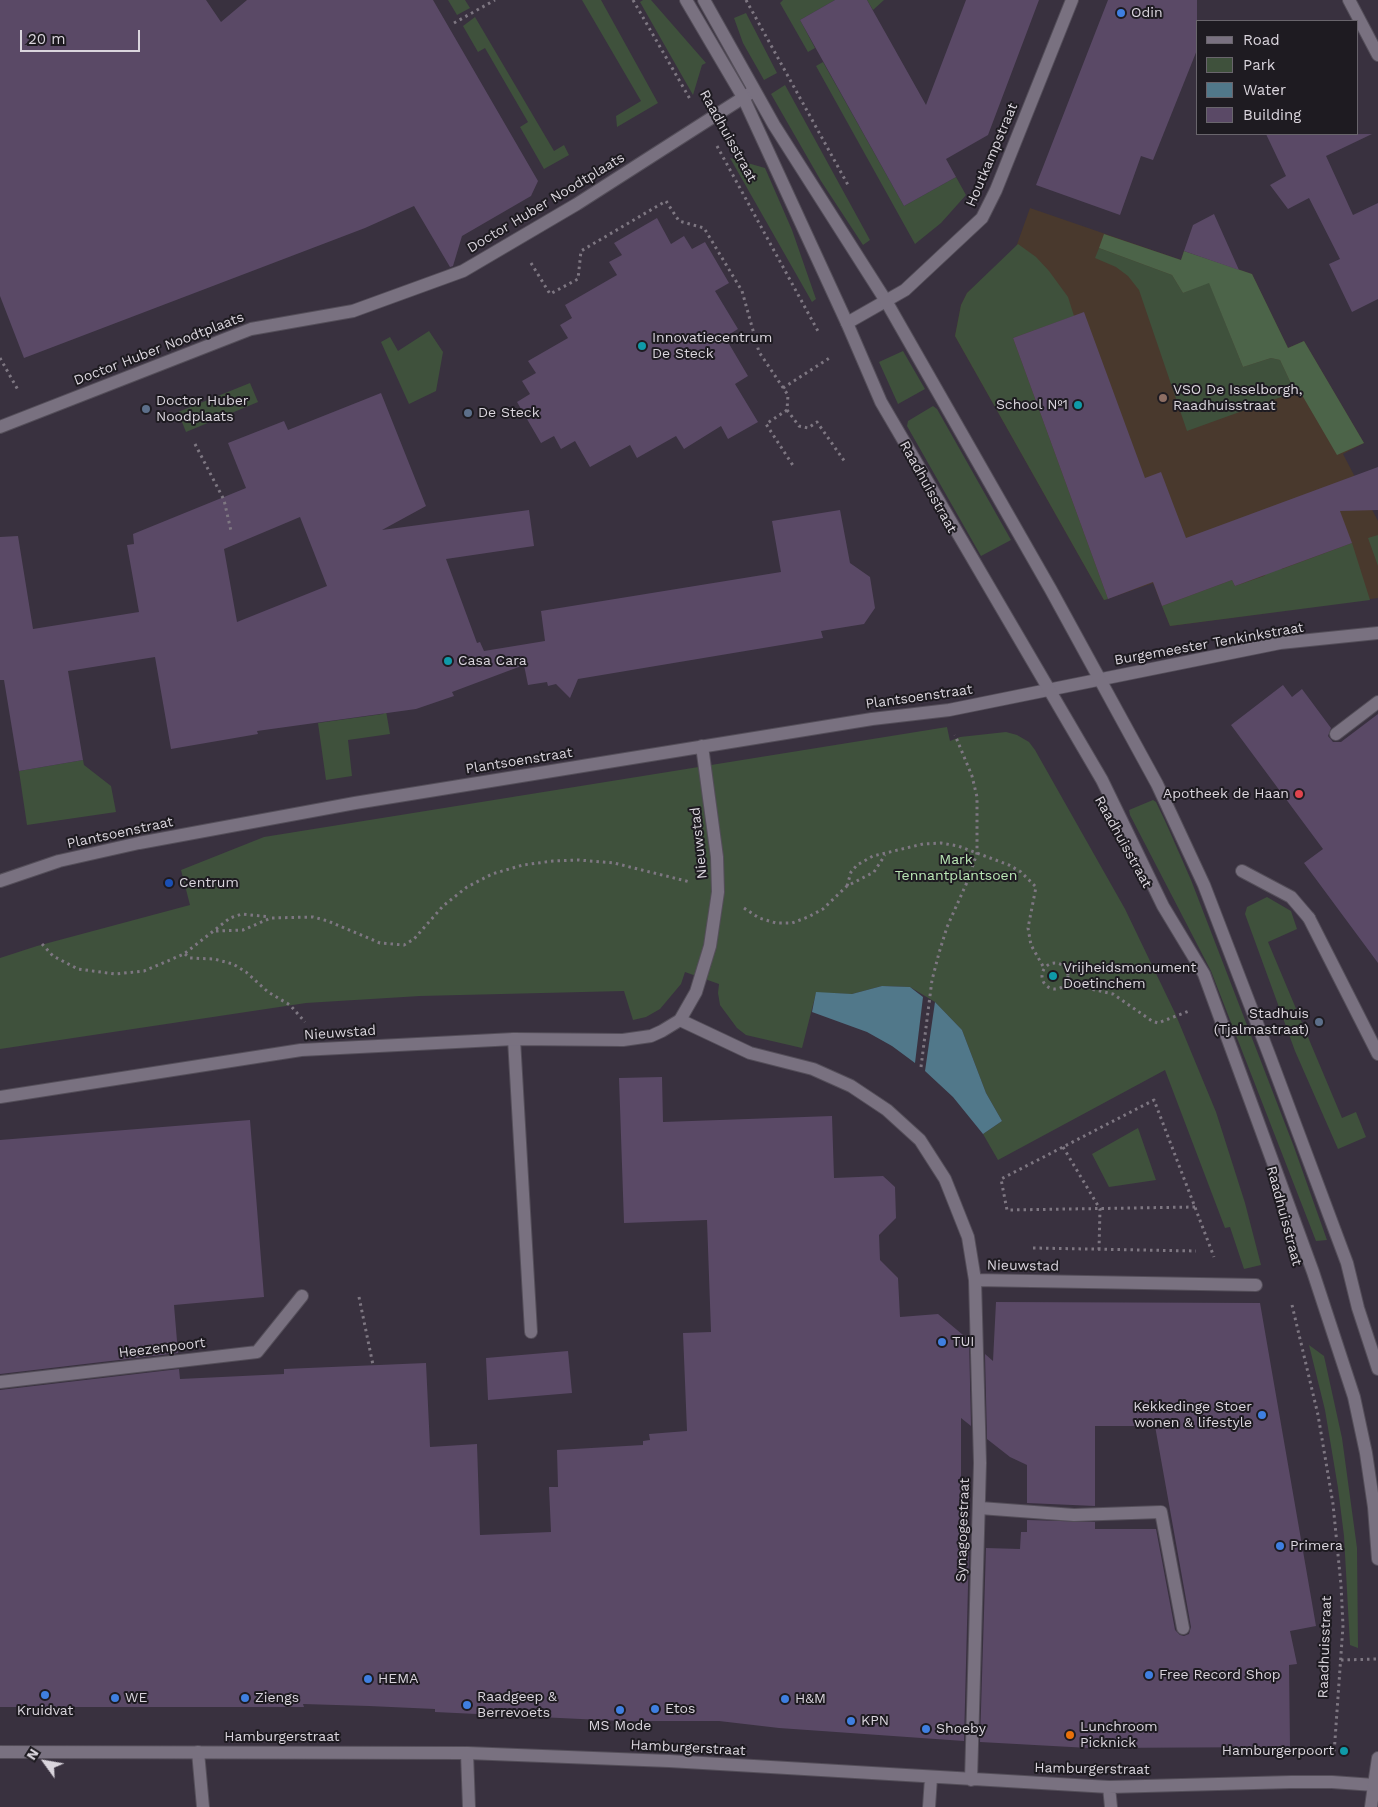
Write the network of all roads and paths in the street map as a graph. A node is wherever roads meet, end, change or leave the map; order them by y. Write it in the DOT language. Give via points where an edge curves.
graph roads {
  1 [pos="494,0"];
  2 [pos="633,0"];
  3 [pos="686,0"];
  4 [pos="704,0"];
  5 [pos="1072,0"];
  6 [pos="1349,0"];
  7 [pos="454,23"];
  8 [pos="1378,55"];
  9 [pos="754,90"];
  10 [pos="743,98"];
  11 [pos="704,122"];
  12 [pos="544,283"];
  13 [pos="886,301"];
  14 [pos="847,323"];
  15 [pos="821,338"];
  16 [pos="830,349"];
  17 [pos="834,355"];
  18 [pos="0,358"];
  19 [pos="839,360"];
  20 [pos="784,388"];
  21 [pos="787,410"];
  22 [pos="31,414"];
  23 [pos="0,427"];
  24 [pos="194,444"];
  25 [pos="845,462"];
  26 [pos="794,467"];
  27 [pos="232,531"];
  28 [pos="1378,633"];
  29 [pos="1098,680"];
  30 [pos="1047,690"];
  31 [pos="1378,702"];
  32 [pos="949,710"];
  33 [pos="1336,734"];
  34 [pos="702,746"];
  35 [pos="977,853"];
  36 [pos="885,855"];
  37 [pos="1242,870"];
  38 [pos="0,881"];
  39 [pos="847,886"];
  40 [pos="718,892"];
  41 [pos="271,918"];
  42 [pos="216,931"];
  43 [pos="42,944"];
  44 [pos="184,954"];
  45 [pos="1044,968"];
  46 [pos="1068,981"];
  47 [pos="1195,1009"];
  48 [pos="680,1020"];
  49 [pos="514,1039"];
  50 [pos="330,1048"];
  51 [pos="1378,1054"];
  52 [pos="921,1067"];
  53 [pos="0,1097"];
  54 [pos="1063,1147"];
  55 [pos="1195,1207"];
  56 [pos="1100,1209"];
  57 [pos="1033,1248"];
  58 [pos="1099,1250"];
  59 [pos="1196,1251"];
  60 [pos="1214,1258"];
  61 [pos="975,1280"];
  62 [pos="1256,1285"];
  63 [pos="302,1296"];
  64 [pos="1290,1296"];
  65 [pos="359,1297"];
  66 [pos="531,1332"];
  67 [pos="373,1365"];
  68 [pos="1378,1369"];
  69 [pos="0,1382"];
  70 [pos="980,1508"];
  71 [pos="1378,1559"];
  72 [pos="1183,1628"];
  73 [pos="1378,1659"];
  74 [pos="1341,1660"];
  75 [pos="0,1752"];
  76 [pos="198,1752"];
  77 [pos="467,1753"];
  78 [pos="1378,1758"];
  79 [pos="931,1778"];
  80 [pos="971,1780"];
  81 [pos="1332,1782"];
  82 [pos="1376,1786"];
  83 [pos="1110,1787"];
  84 [pos="203,1807"];
  85 [pos="469,1807"];
  86 [pos="929,1807"];
  87 [pos="1111,1807"];
  88 [pos="1371,1807"];
  1 -- 7 [label="path"];
  2 -- 11 [label="path, Raadhuisstraat"];
  3 -- 10 [label="street, Raadhuisstraat"];
  4 -- 9 [label="street"];
  5 -- 13 [label="street, Houtkampstraat" via="982,218 905,290"];
  6 -- 8 [label="street"];
  9 -- 10 [label="street, Doctor Huber Noodtplaats"];
  9 -- 13 [label="street"];
  10 -- 11 [label="street, Doctor Huber Noodtplaats"];
  10 -- 14 [label="street, Raadhuisstraat"];
  11 -- 15 [label="path, Raadhuisstraat"];
  11 -- 22 [label="street, Doctor Huber Noodtplaats" via="577,204 463,271 353,311 251,329"];
  12 -- 20 [label="path" via="550,294 578,279 582,251 666,202 679,221 704,228 742,291 759,352"];
  13 -- 14 [label="street, Houtkampstraat"];
  13 -- 29 [label="street" via="1051,590"];
  14 -- 30 [label="street, Raadhuisstraat" via="880,402"];
  16 -- 17 [label="path"];
  17 -- 19 [label="path"];
  17 -- 20 [label="path"];
  18 -- 22 [label="path"];
  20 -- 21 [label="path" via="788,395"];
  21 -- 25 [label="path" via="799,426 808,428 817,422"];
  21 -- 26 [label="path" via="766,424"];
  22 -- 23 [label="street, Doctor Huber Noodtplaats"];
  24 -- 27 [label="path" via="224,500"];
  28 -- 29 [label="street, Burgemeester Tenkinkstraat" via="1280,643"];
  29 -- 30 [label="street, Burgemeester Tenkinkstraat"];
  29 -- 68 [label="street" via="1157,784 1204,885 1347,1263"];
  30 -- 32 [label="street, Plantsoenstraat"];
  30 -- 71 [label="street, Raadhuisstraat" via="1102,780 1163,906 1204,974 1230,1042 1313,1272 1354,1397 1366,1453"];
  31 -- 33 [label="street"];
  32 -- 34 [label="street, Plantsoenstraat"];
  32 -- 35 [label="path" via="977,797"];
  34 -- 38 [label="street, Plantsoenstraat" via="153,840 59,861"];
  34 -- 40 [label="street, Nieuwstad" via="717,857"];
  35 -- 36 [label="path" via="941,843 923,844"];
  35 -- 45 [label="path" via="1022,872 1036,887 1028,928 1031,945"];
  35 -- 52 [label="path" via="939,953 932,980"];
  36 -- 39 [label="path" via="874,872"];
  36 -- 39 [label="path" via="873,856 857,865"];
  37 -- 51 [label="street" via="1291,897 1309,918"];
  39 -- 40 [label="path" via="823,909 792,923 759,918"];
  40 -- 41 [label="path" via="678,878 614,863 553,861 492,874 467,887 404,945 380,943 313,917"];
  40 -- 48 [label="street, Nieuwstad" via="704,969 696,992"];
  41 -- 42 [label="path" via="243,930"];
  41 -- 42 [label="path" via="242,914 230,918"];
  42 -- 44 [label="path"];
  43 -- 44 [label="path" via="53,956 66,963 115,974 144,971"];
  44 -- 50 [label="path" via="190,958 233,964 246,972 268,992 290,1005"];
  45 -- 46 [label="path" via="1052,963 1060,964 1066,969"];
  45 -- 46 [label="path" via="1042,981 1048,988 1057,990"];
  46 -- 47 [label="path" via="1082,988 1113,994 1158,1023"];
  48 -- 49 [label="street, Nieuwstad" via="651,1036 623,1040"];
  48 -- 61 [label="street, Nieuwstad" via="750,1053 813,1069 851,1086 887,1110 920,1140 945,1179 968,1237"];
  49 -- 50 [label="street, Nieuwstad"];
  49 -- 66 [label="street"];
  50 -- 53 [label="street, Nieuwstad" via="269,1054"];
  54 -- 55 [label="path" via="1154,1100"];
  54 -- 56 [label="path"];
  54 -- 56 [label="path" via="1001,1179 1007,1210"];
  55 -- 56 [label="path"];
  55 -- 60 [label="path"];
  56 -- 58 [label="path"];
  57 -- 58 [label="path"];
  58 -- 59 [label="path"];
  61 -- 62 [label="street, Nieuwstad"];
  61 -- 70 [label="street, Synagogestraat"];
  63 -- 69 [label="street, Heezenpoort" via="257,1352"];
  64 -- 74 [label="path, Raadhuisstraat" via="1318,1414 1333,1504 1341,1585"];
  65 -- 67 [label="path"];
  70 -- 72 [label="street" via="1074,1515 1161,1512"];
  70 -- 80 [label="street, Synagogestraat"];
  73 -- 74 [label="path"];
  74 -- 81 [label="path, Raadhuisstraat"];
  75 -- 76 [label="street, Hamburgerstraat"];
  76 -- 77 [label="street, Hamburgerstraat"];
  76 -- 84 [label="street"];
  77 -- 79 [label="street, Hamburgerstraat" via="669,1761"];
  77 -- 85 [label="street"];
  78 -- 82 [label="street"];
  79 -- 80 [label="street, Hamburgerstraat"];
  79 -- 86 [label="street"];
  80 -- 83 [label="street, Hamburgerstraat"];
  81 -- 82 [label="street, Hamburgerstraat"];
  81 -- 83 [label="street, Hamburgerstraat"];
  82 -- 88 [label="street"];
  83 -- 87 [label="street"];
}
